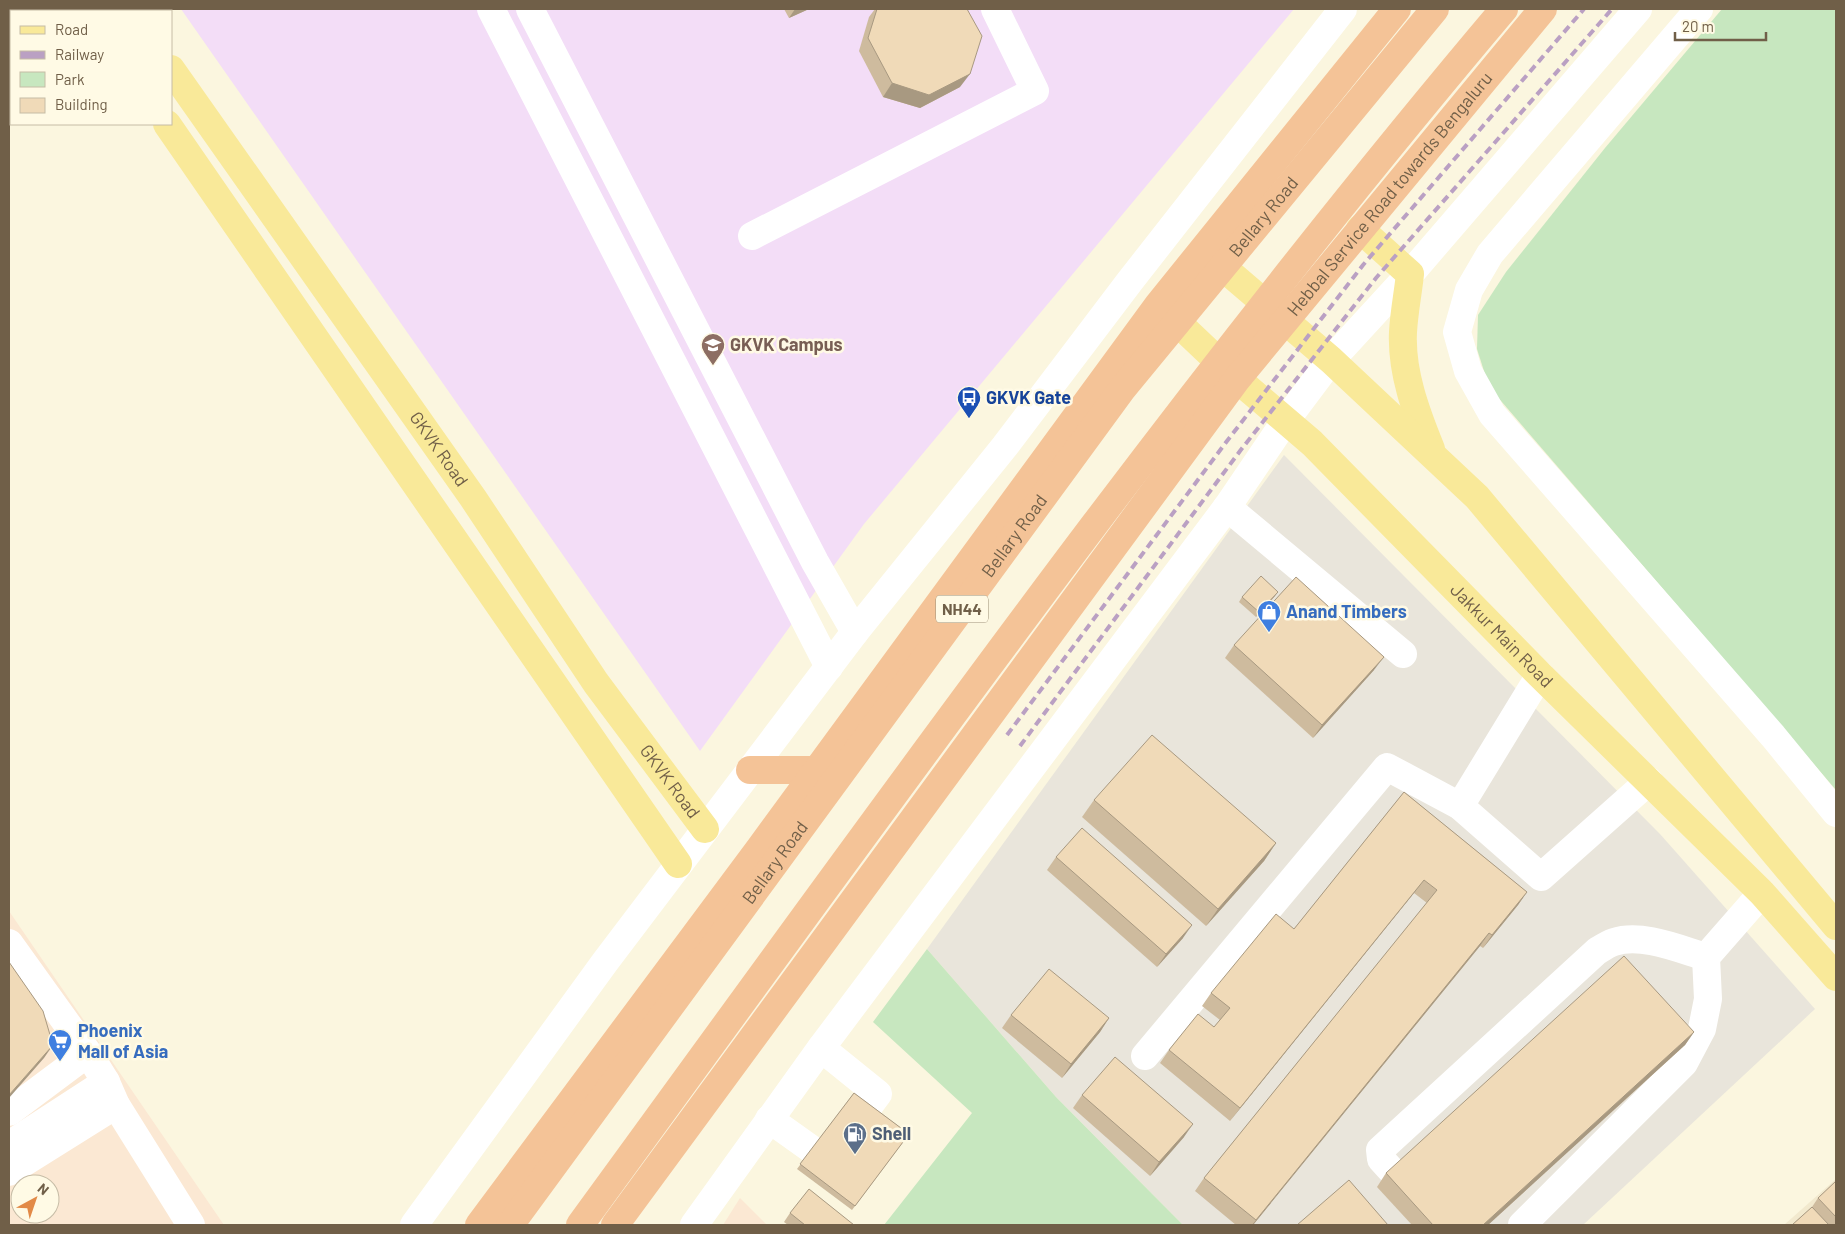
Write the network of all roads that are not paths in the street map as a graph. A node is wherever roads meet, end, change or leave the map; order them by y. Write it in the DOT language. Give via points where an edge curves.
graph roads {
  1 [pos="492,9"];
  2 [pos="530,9"];
  3 [pos="996,9"];
  4 [pos="1343,9"];
  5 [pos="1397,9"];
  6 [pos="1435,9"];
  7 [pos="1504,9"];
  8 [pos="1543,9"];
  9 [pos="1638,9"];
  10 [pos="1699,9"];
  11 [pos="172,70"];
  12 [pos="168,125"];
  13 [pos="1360,229"];
  14 [pos="752,236"];
  15 [pos="1202,250"];
  16 [pos="1410,274"];
  17 [pos="1158,305"];
  18 [pos="1286,320"];
  19 [pos="1331,360"];
  20 [pos="1237,379"];
  21 [pos="1286,420"];
  22 [pos="1434,457"];
  23 [pos="1227,507"];
  24 [pos="855,632"];
  25 [pos="1403,654"];
  26 [pos="829,667"];
  27 [pos="1540,675"];
  28 [pos="750,770"];
  29 [pos="817,770"];
  30 [pos="1649,781"];
  31 [pos="1460,806"];
  32 [pos="1836,813"];
  33 [pos="705,829"];
  34 [pos="678,864"];
  35 [pos="1762,893"];
  36 [pos="1836,926"];
  37 [pos="9,944"];
  38 [pos="1706,956"];
  39 [pos="1836,977"];
  40 [pos="821,1048"];
  41 [pos="88,1053"];
  42 [pos="1145,1056"];
  43 [pos="111,1094"];
  44 [pos="9,1112"];
  45 [pos="769,1119"];
  46 [pos="9,1145"];
  47 [pos="9,1172"];
  48 [pos="699,1223"];
  49 [pos="191,1225"];
  50 [pos="414,1225"];
  51 [pos="479,1225"];
  52 [pos="510,1225"];
  53 [pos="580,1225"];
  54 [pos="615,1225"];
  55 [pos="1441,1225"];
  56 [pos="1522,1225"];
  1 -- 26 [label="street"];
  2 -- 24 [label="street" via="815,562"];
  3 -- 14 [label="street" via="1035,91"];
  4 -- 24 [label="street" via="1005,446"];
  5 -- 15 [label="highway, Bellary Road"];
  6 -- 52 [label="highway, Bellary Road / NH44" via="1123,388"];
  7 -- 53 [label="highway, NH44" via="1386,148 1021,620"];
  8 -- 13 [label="highway, Hebbal Service Road towards Bengaluru"];
  9 -- 16 [label="street"];
  10 -- 32 [label="street" via="1490,254 1469,290 1457,332 1468,371 1492,414 1773,736"];
  11 -- 33 [label="main road, GKVK Road" via="473,498 596,684"];
  12 -- 34 [label="main road, GKVK Road"];
  13 -- 16 [label="main road"];
  13 -- 18 [label="highway, Hebbal Service Road towards Bengaluru"];
  15 -- 17 [label="highway, Bellary Road"];
  15 -- 18 [label="main road"];
  16 -- 19 [label="street"];
  16 -- 22 [label="main road" via="1403,334 1406,363 1414,408"];
  17 -- 20 [label="main road, Jakkur Main Road"];
  17 -- 29 [label="highway, Bellary Road"];
  18 -- 19 [label="main road"];
  18 -- 20 [label="highway, Hebbal Service Road towards Bengaluru"];
  19 -- 21 [label="street"];
  19 -- 22 [label="main road"];
  20 -- 21 [label="main road, Jakkur Main Road"];
  20 -- 54 [label="highway"];
  21 -- 23 [label="street"];
  21 -- 27 [label="main road, Jakkur Main Road"];
  22 -- 36 [label="main road" via="1477,497"];
  23 -- 25 [label="street"];
  23 -- 40 [label="street"];
  24 -- 26 [label="street"];
  26 -- 28 [label="street"];
  27 -- 30 [label="main road, Jakkur Main Road"];
  27 -- 31 [label="street"];
  28 -- 29 [label="highway"];
  28 -- 33 [label="street"];
  29 -- 51 [label="highway, Bellary Road"];
  30 -- 31 [label="street" via="1541,877"];
  30 -- 35 [label="main road, Jakkur Main Road"];
  31 -- 42 [label="street" via="1387,767"];
  33 -- 34 [label="street"];
  34 -- 50 [label="street"];
  35 -- 38 [label="street"];
  35 -- 39 [label="main road, Jakkur Main Road"];
  37 -- 41 [label="street"];
  38 -- 55 [label="street" via="1638,940 1615,942 1597,951 1380,1150 1381,1159"];
  38 -- 56 [label="street" via="1708,999 1702,1029 1684,1063"];
  40 -- 45 [label="street"];
  40 -- 45 [label="street" via="878,1094 828,1161"];
  41 -- 43 [label="street"];
  41 -- 44 [label="street"];
  43 -- 46 [label="street"];
  43 -- 47 [label="street"];
  43 -- 49 [label="street"];
  45 -- 48 [label="street"];
}
